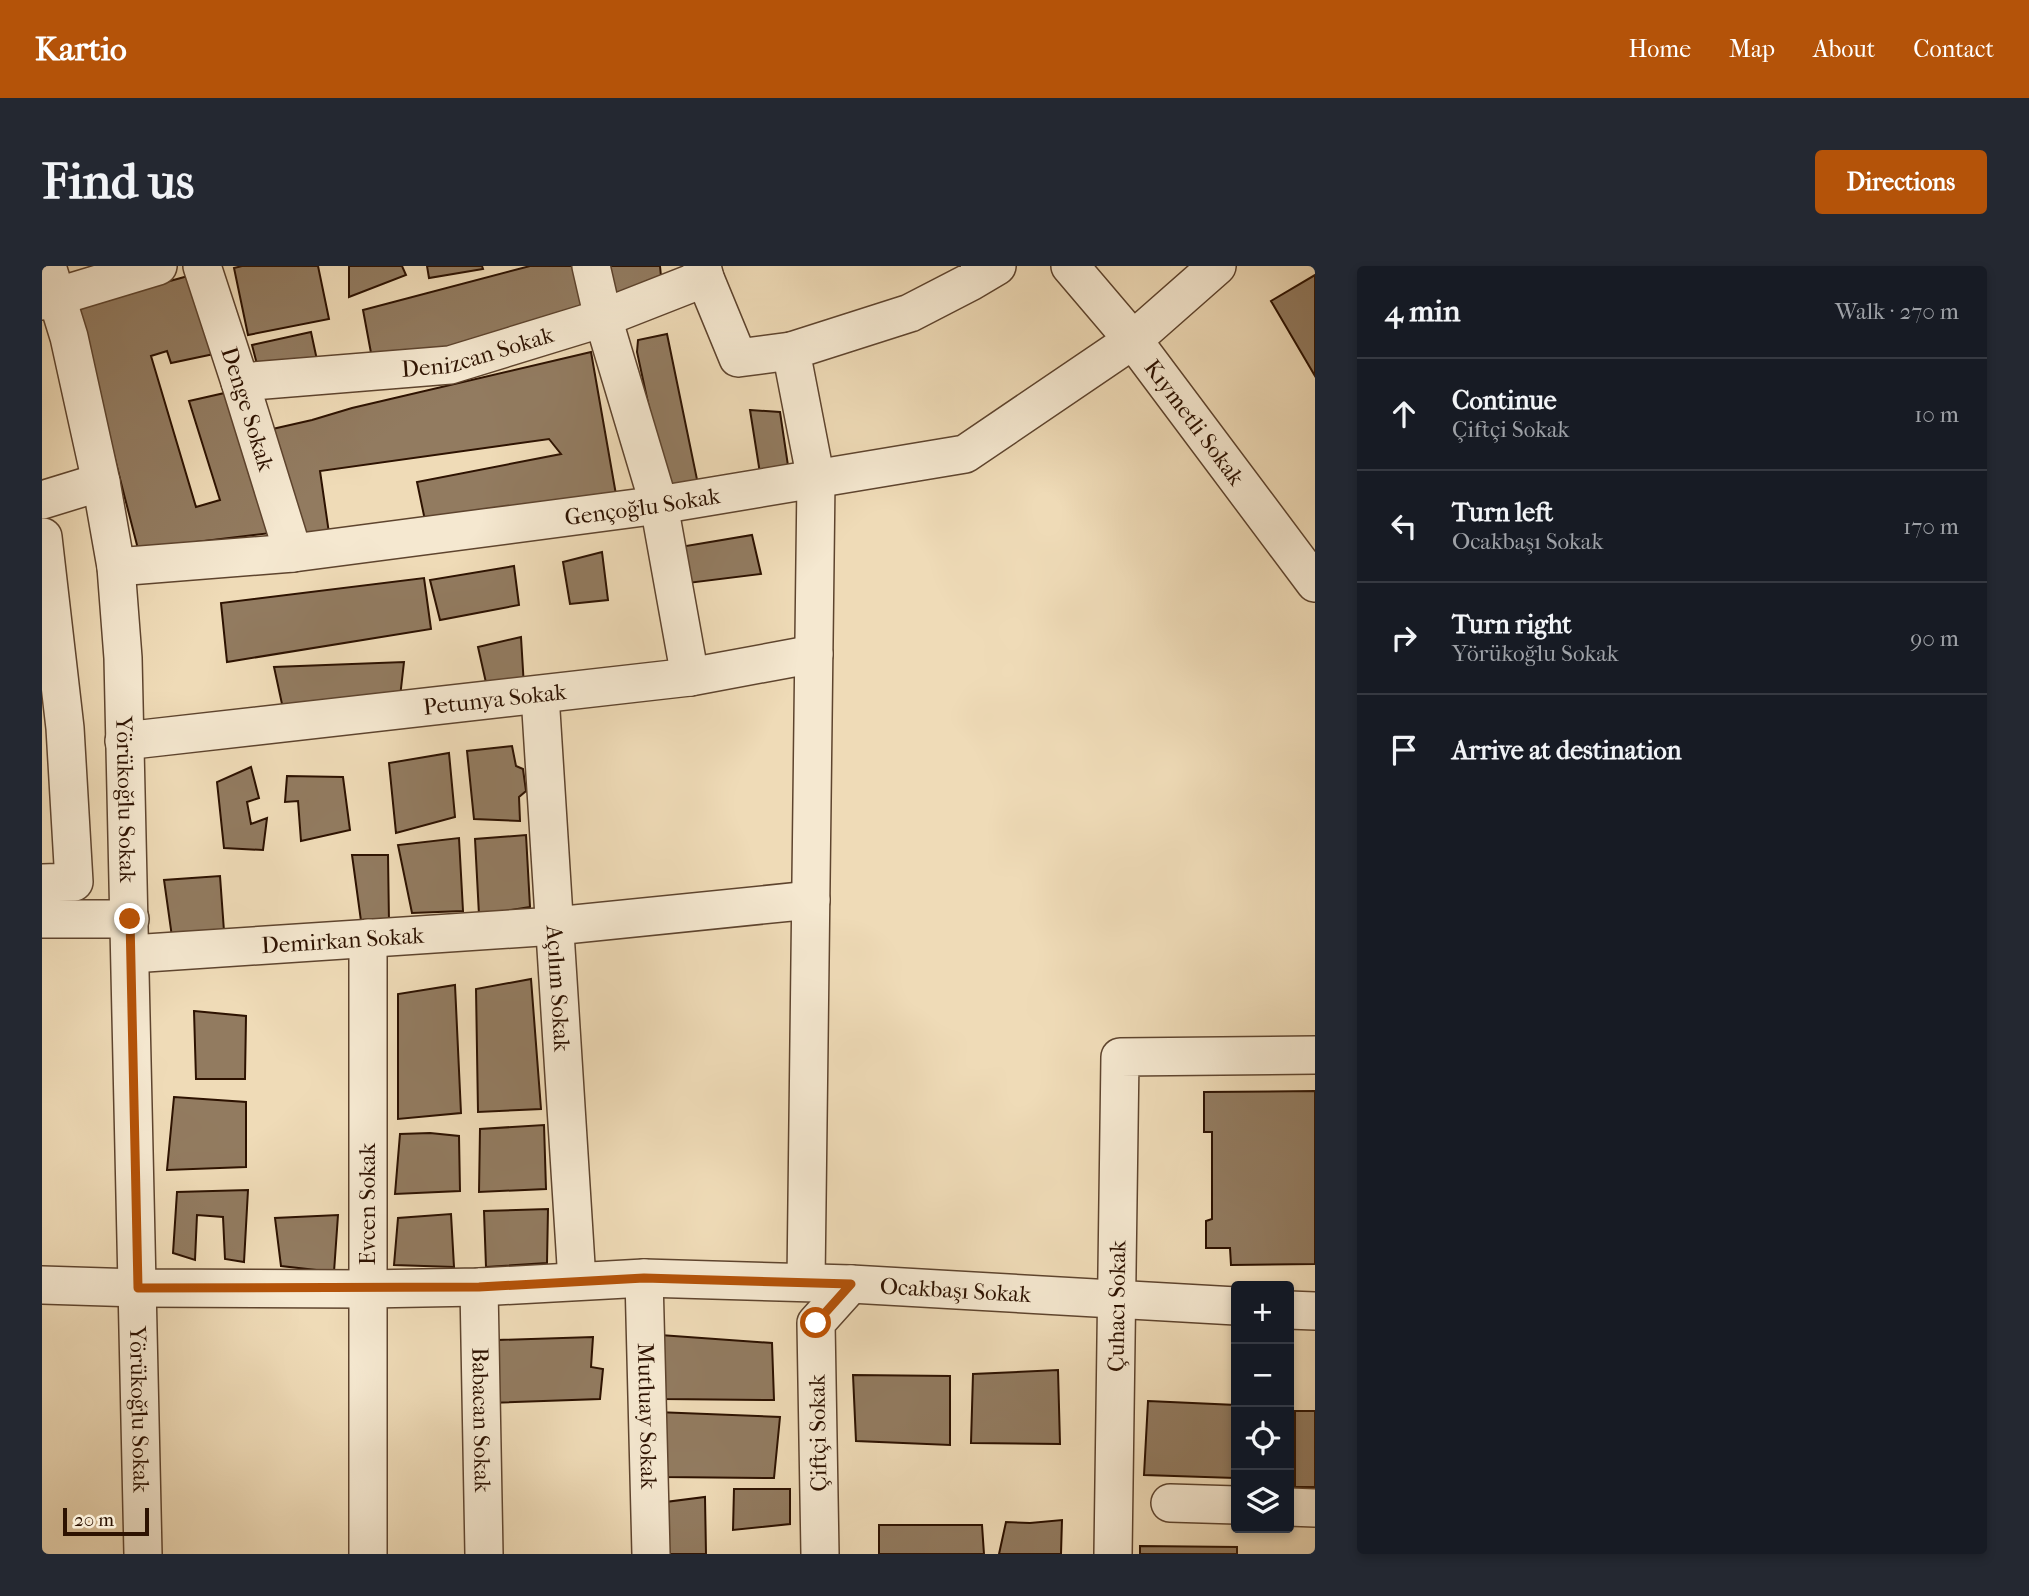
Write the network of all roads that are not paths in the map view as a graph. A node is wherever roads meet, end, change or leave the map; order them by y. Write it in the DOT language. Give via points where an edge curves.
graph roads {
  1 [pos="158,266"];
  2 [pos="202,266"];
  3 [pos="591,266"];
  4 [pos="997,266"];
  5 [pos="1070,266"];
  6 [pos="1217,266"];
  7 [pos="704,272"];
  8 [pos="49,288"];
  9 [pos="603,318"];
  10 [pos="1133,340"];
  11 [pos="791,351"];
  12 [pos="240,382"];
  13 [pos="816,480"];
  14 [pos="101,482"];
  15 [pos="42,500"];
  16 [pos="659,505"];
  17 [pos="42,537"];
  18 [pos="293,553"];
  19 [pos="116,567"];
  20 [pos="1315,583"];
  21 [pos="814,654"];
  22 [pos="690,677"];
  23 [pos="540,695"];
  24 [pos="65,728"];
  25 [pos="124,733"];
  26 [pos="42,883"];
  27 [pos="811,900"];
  28 [pos="42,919"];
  29 [pos="555,926"];
  30 [pos="130,936"];
  31 [pos="368,938"];
  32 [pos="1315,1055"];
  33 [pos="644,1278"];
  34 [pos="577,1281"];
  35 [pos="806,1282"];
  36 [pos="851,1284"];
  37 [pos="42,1285"];
  38 [pos="479,1287"];
  39 [pos="138,1288"];
  40 [pos="367,1289"];
  41 [pos="1116,1299"];
  42 [pos="1231,1306"];
  43 [pos="1294,1310"];
  44 [pos="1315,1311"];
  45 [pos="1170,1503"];
  46 [pos="1231,1505"];
  47 [pos="1294,1507"];
  48 [pos="1315,1508"];
  49 [pos="143,1554"];
  50 [pos="368,1554"];
  51 [pos="484,1554"];
  52 [pos="651,1554"];
  53 [pos="820,1554"];
  54 [pos="1113,1554"];
  1 -- 8 [label="street"];
  2 -- 12 [label="street, Denge Sokak"];
  3 -- 9 [label="street"];
  4 -- 11 [label="street" via="910,313"];
  5 -- 10 [label="street, Kıymetli Sokak"];
  6 -- 10 [label="street, Gençoğlu Sokak"];
  7 -- 9 [label="street, Denizcan Sokak"];
  7 -- 11 [label="street" via="738,358"];
  8 -- 14 [label="street, Yörükoğlu Sokak" via="69,337"];
  9 -- 12 [label="street, Denizcan Sokak" via="450,365"];
  9 -- 16 [label="street"];
  10 -- 13 [label="street, Gençoğlu Sokak" via="965,454"];
  10 -- 20 [label="street, Kıymetli Sokak"];
  11 -- 13 [label="street"];
  12 -- 18 [label="street, Denge Sokak"];
  13 -- 16 [label="street, Gençoğlu Sokak"];
  13 -- 21 [label="street"];
  14 -- 15 [label="street"];
  14 -- 19 [label="street, Yörükoğlu Sokak"];
  16 -- 18 [label="street, Gençoğlu Sokak"];
  16 -- 22 [label="street"];
  17 -- 24 [label="street"];
  18 -- 19 [label="street, Gençoğlu Sokak"];
  19 -- 25 [label="street, Yörükoğlu Sokak"];
  21 -- 22 [label="street, Petunya Sokak"];
  21 -- 27 [label="street"];
  22 -- 23 [label="street, Petunya Sokak"];
  23 -- 25 [label="street, Petunya Sokak"];
  23 -- 29 [label="street, Açılım Sokak"];
  24 -- 25 [label="street, Petunya Sokak"];
  24 -- 26 [label="street" via="74,882"];
  25 -- 30 [label="street, Yörükoğlu Sokak"];
  27 -- 29 [label="street, Demirkan Sokak"];
  27 -- 35 [label="street"];
  28 -- 30 [label="street, Demirkan Sokak"];
  29 -- 31 [label="street, Demirkan Sokak"];
  29 -- 34 [label="street, Açılım Sokak"];
  30 -- 31 [label="street, Demirkan Sokak"];
  30 -- 39 [label="street, Yörükoğlu Sokak"];
  31 -- 40 [label="street, Evcen Sokak"];
  32 -- 41 [label="street, Çuhacı Sokak" via="1120,1057"];
  33 -- 34 [label="street, Ocakbaşı Sokak"];
  33 -- 35 [label="street, Ocakbaşı Sokak"];
  33 -- 52 [label="street, Mutluay Sokak"];
  34 -- 38 [label="street, Ocakbaşı Sokak"];
  35 -- 36 [label="street, Ocakbaşı Sokak"];
  36 -- 41 [label="street, Ocakbaşı Sokak"];
  36 -- 53 [label="street, Çiftçi Sokak" via="816,1323"];
  37 -- 39 [label="street, Ocakbaşı Sokak"];
  38 -- 40 [label="street, Ocakbaşı Sokak"];
  38 -- 51 [label="street, Babacan Sokak"];
  39 -- 40 [label="street, Ocakbaşı Sokak"];
  39 -- 49 [label="street, Yörükoğlu Sokak"];
  40 -- 50 [label="street, Evcen Sokak"];
  41 -- 42 [label="street, Ocakbaşı Sokak"];
  41 -- 54 [label="street, Çuhacı Sokak"];
  43 -- 44 [label="street"];
  45 -- 46 [label="street"];
  47 -- 48 [label="street"];
}
